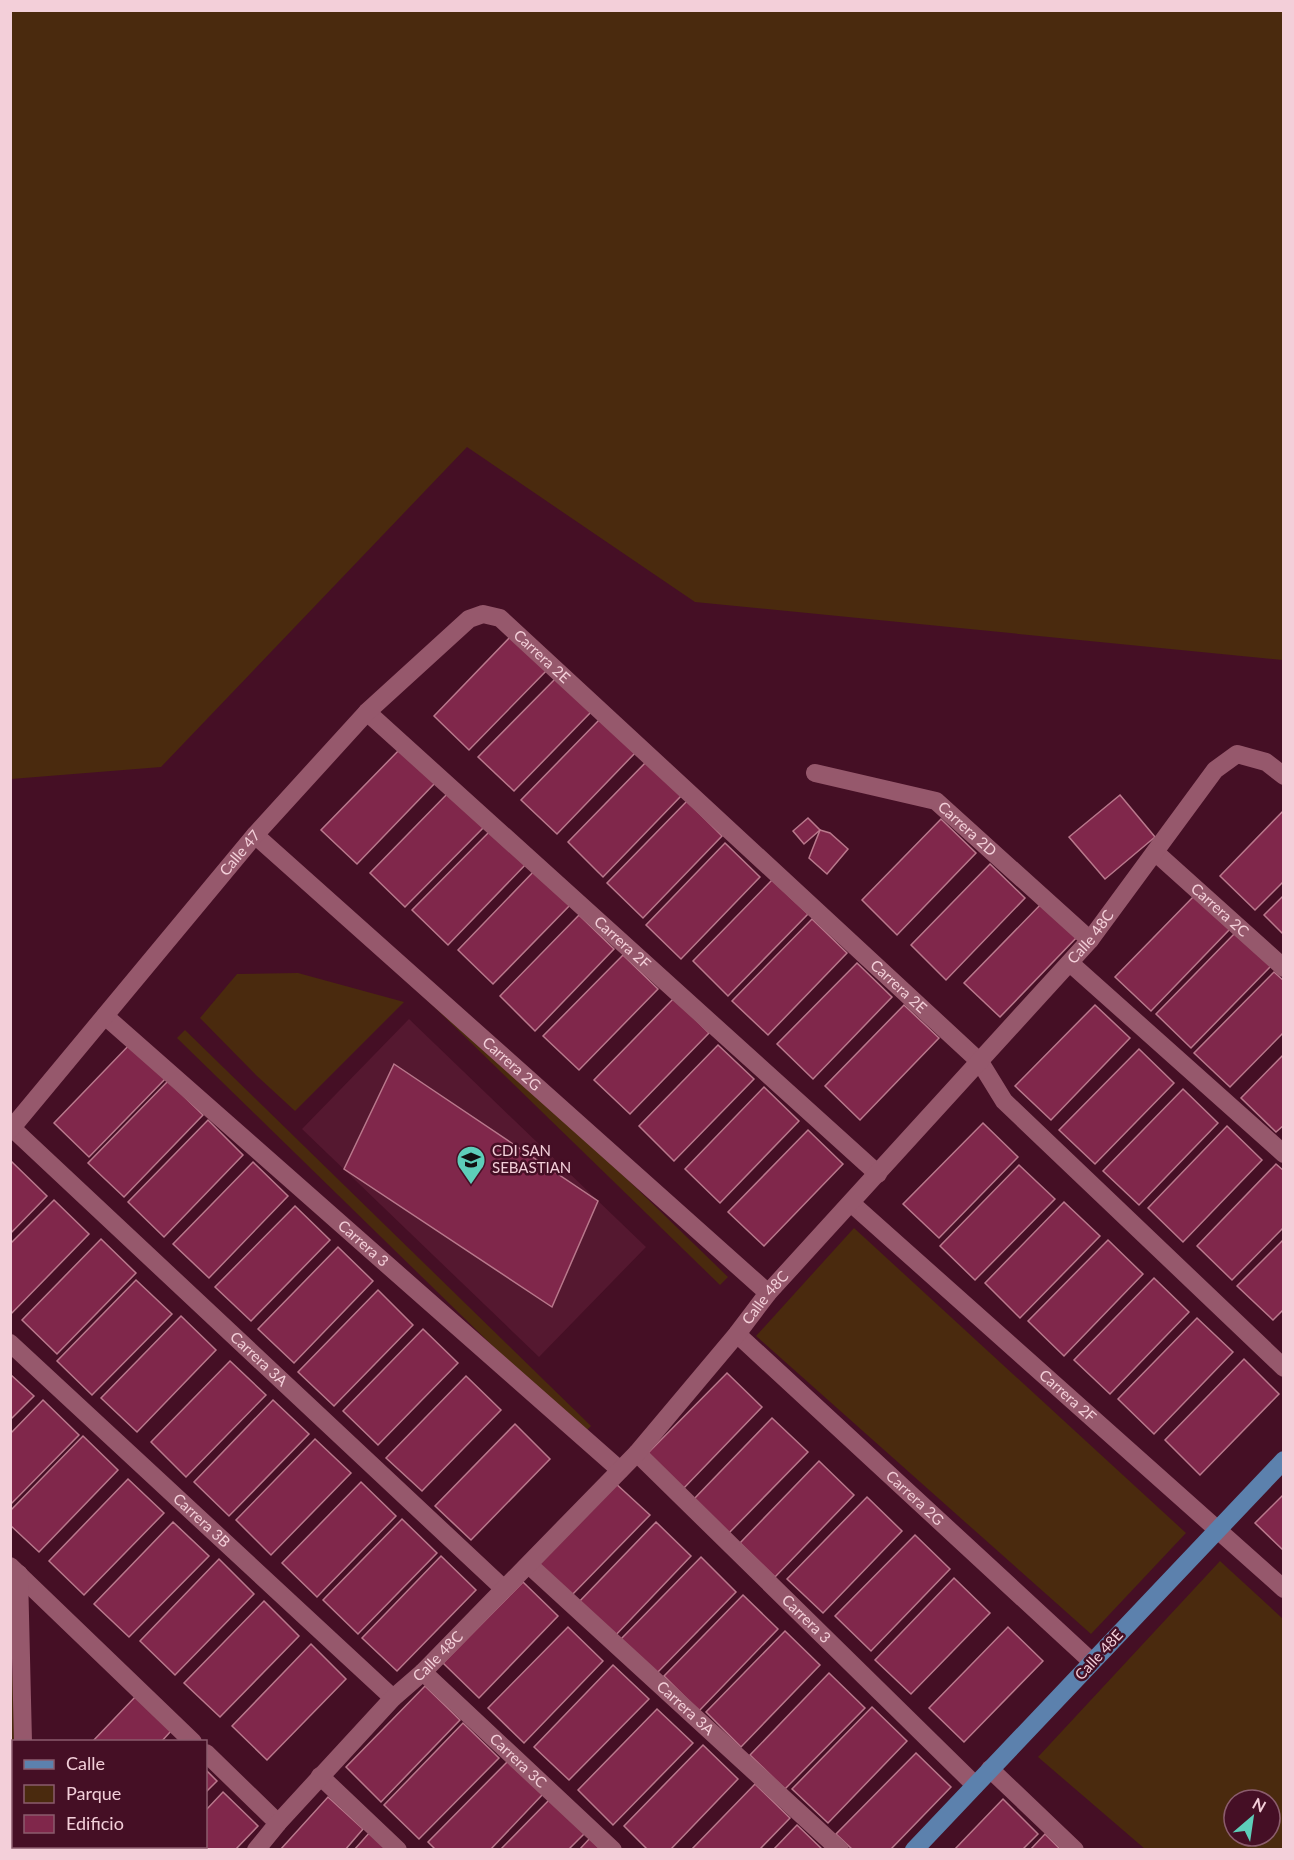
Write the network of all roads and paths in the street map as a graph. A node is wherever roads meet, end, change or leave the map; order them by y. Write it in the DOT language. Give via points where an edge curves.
graph roads {
  1 [pos="500,618"];
  2 [pos="367,712"];
  3 [pos="815,773"];
  4 [pos="1284,776"];
  5 [pos="255,834"];
  6 [pos="1155,852"];
  7 [pos="1090,940"];
  8 [pos="1070,963"];
  9 [pos="1284,968"];
  10 [pos="105,1016"];
  11 [pos="980,1062"];
  12 [pos="11,1129"];
  13 [pos="1284,1154"];
  14 [pos="878,1174"];
  15 [pos="851,1203"];
  16 [pos="768,1293"];
  17 [pos="737,1334"];
  18 [pos="10,1343"];
  19 [pos="1284,1368"];
  20 [pos="637,1453"];
  21 [pos="1284,1460"];
  22 [pos="620,1470"];
  23 [pos="1217,1530"];
  24 [pos="529,1565"];
  25 [pos="15,1570"];
  26 [pos="504,1589"];
  27 [pos="1284,1589"];
  28 [pos="1092,1662"];
  29 [pos="423,1672"];
  30 [pos="393,1698"];
  31 [pos="23,1740"];
  32 [pos="192,1740"];
  33 [pos="207,1754"];
  34 [pos="990,1769"];
  35 [pos="321,1776"];
  36 [pos="975,1785"];
  37 [pos="278,1823"];
  38 [pos="256,1850"];
  39 [pos="398,1850"];
  40 [pos="613,1850"];
  41 [pos="840,1850"];
  42 [pos="914,1850"];
  43 [pos="1075,1850"];
  1 -- 2 [label="street, Calle 47" via="483,614 469,619"];
  1 -- 11 [label="street, Carrera 2E"];
  2 -- 5 [label="street, Calle 47"];
  2 -- 14 [label="street, Carrera 2F"];
  3 -- 7 [label="street, Carrera 2D" via="936,801"];
  4 -- 6 [label="street, Calle 48C" via="1266,762 1237,754 1215,770"];
  5 -- 10 [label="street, Calle 47"];
  5 -- 16 [label="street, Carrera 2G"];
  6 -- 7 [label="street, Calle 48C"];
  6 -- 9 [label="street, Carrera 2C"];
  7 -- 8 [label="street, Calle 48C"];
  8 -- 11 [label="street, Calle 48C"];
  8 -- 13 [label="street"];
  10 -- 12 [label="street, Calle 47"];
  10 -- 22 [label="street, Carrera 3"];
  11 -- 14 [label="street, Calle 48C"];
  11 -- 19 [label="street, Carrera 2E" via="1004,1101"];
  12 -- 26 [label="street, Carrera 3A"];
  14 -- 15 [label="street, Calle 48C"];
  15 -- 16 [label="street, Calle 48C"];
  15 -- 23 [label="street, Carrera 2F"];
  16 -- 17 [label="street, Calle 48C"];
  17 -- 20 [label="street, Calle 48C"];
  17 -- 28 [label="street, Carrera 2G"];
  18 -- 30 [label="street, Carrera 3B"];
  20 -- 22 [label="street, Calle 48C"];
  20 -- 36 [label="street, Carrera 3"];
  21 -- 23 [label="main road, Calle 48E"];
  22 -- 24 [label="street, Calle 48C"];
  23 -- 27 [label="street, Carrera 2F"];
  23 -- 28 [label="main road, Calle 48E"];
  24 -- 26 [label="street, Calle 48C"];
  24 -- 41 [label="street, Carrera 3A"];
  25 -- 31 [label="street"];
  25 -- 32 [label="street"];
  26 -- 29 [label="street, Calle 48C"];
  28 -- 34 [label="main road, Calle 48E"];
  29 -- 30 [label="street, Calle 48C"];
  29 -- 40 [label="street, Carrera 3C"];
  30 -- 35 [label="street, Calle 48C"];
  33 -- 37 [label="street"];
  34 -- 36 [label="main road, Calle 48E"];
  34 -- 43 [label="street"];
  35 -- 37 [label="street, Calle 48C"];
  35 -- 39 [label="street"];
  36 -- 42 [label="main road, Calle 48E"];
  37 -- 38 [label="street, Calle 48C"];
}
